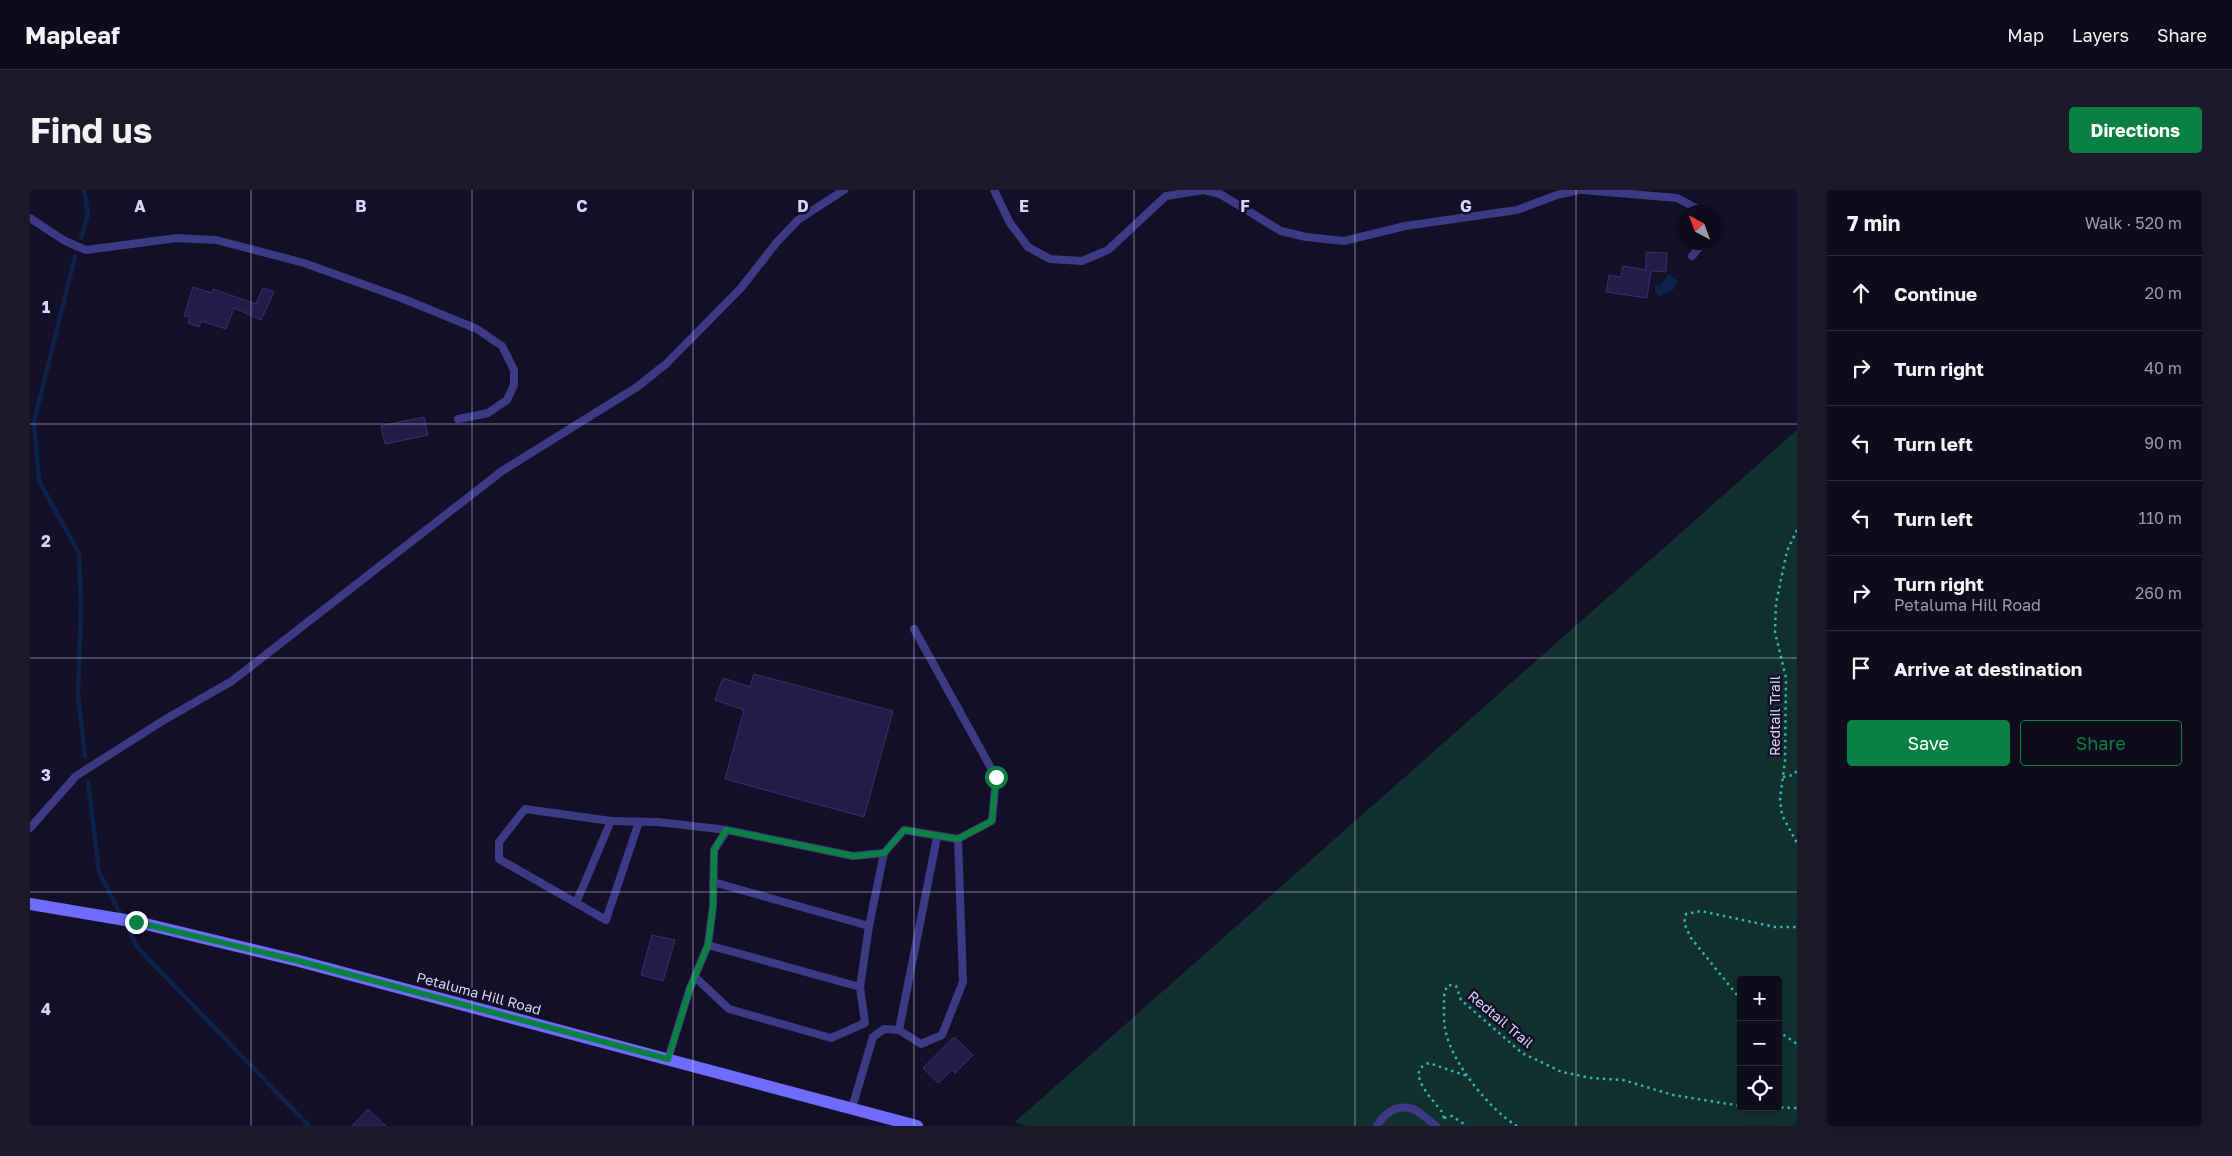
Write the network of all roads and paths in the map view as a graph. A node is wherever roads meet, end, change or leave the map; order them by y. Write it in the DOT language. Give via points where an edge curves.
graph roads {
  1 [pos="844,190"];
  2 [pos="994,190"];
  3 [pos="1579,190"];
  4 [pos="1583,190"];
  5 [pos="1690,205"];
  6 [pos="30,218"];
  7 [pos="1697,250"];
  8 [pos="1692,256"];
  9 [pos="458,419"];
  10 [pos="1797,530"];
  11 [pos="914,629"];
  12 [pos="1797,771"];
  13 [pos="1783,777"];
  14 [pos="610,821"];
  15 [pos="639,822"];
  16 [pos="30,828"];
  17 [pos="726,830"];
  18 [pos="937,837"];
  19 [pos="958,839"];
  20 [pos="1797,843"];
  21 [pos="884,853"];
  22 [pos="713,882"];
  23 [pos="576,903"];
  24 [pos="30,904"];
  25 [pos="869,926"];
  26 [pos="1797,927"];
  27 [pos="708,945"];
  28 [pos="695,976"];
  29 [pos="860,987"];
  30 [pos="1737,995"];
  31 [pos="865,1023"];
  32 [pos="899,1030"];
  33 [pos="1782,1034"];
  34 [pos="873,1037"];
  35 [pos="1797,1044"];
  36 [pos="668,1059"];
  37 [pos="1468,1077"];
  38 [pos="1737,1105"];
  39 [pos="1782,1107"];
  40 [pos="852,1108"];
  41 [pos="1797,1108"];
  42 [pos="917,1126"];
  43 [pos="1377,1126"];
  44 [pos="1436,1126"];
  45 [pos="1467,1126"];
  46 [pos="1517,1126"];
  1 -- 16 [label="lane" via="798,220 740,288 652,376 502,471 232,682 164,720 76,776"];
  2 -- 3 [label="lane" via="1010,223 1028,247 1050,259 1082,261 1108,250 1166,196 1204,190 1220,194 1281,231 1306,238 1344,240 1404,226 1517,210"];
  4 -- 5 [label="lane" via="1677,198"];
  6 -- 9 [label="lane" via="65,241 86,250 177,238 216,240 304,263 478,329 502,346 514,370 514,385 507,400 488,413"];
  7 -- 8 [label="lane"];
  10 -- 13 [label="path, Redtail Trail" via="1787,551 1776,603 1775,632 1786,678"];
  11 -- 19 [label="lane" via="996,777 992,821"];
  12 -- 13 [label="path"];
  13 -- 20 [label="path, Redtail Trail" via="1782,815"];
  14 -- 15 [label="lane"];
  14 -- 23 [label="lane"];
  14 -- 23 [label="lane" via="525,809 499,842 499,859"];
  15 -- 17 [label="lane"];
  15 -- 23 [label="lane" via="606,920"];
  17 -- 21 [label="lane" via="853,856"];
  17 -- 22 [label="lane" via="714,850"];
  18 -- 19 [label="lane"];
  18 -- 21 [label="lane" via="904,830"];
  18 -- 32 [label="lane"];
  19 -- 32 [label="lane" via="963,982 942,1035 922,1044"];
  21 -- 25 [label="lane"];
  22 -- 25 [label="lane"];
  22 -- 27 [label="lane"];
  24 -- 36 [label="main road, Petaluma Hill Road" via="124,920 299,961"];
  25 -- 29 [label="lane"];
  26 -- 30 [label="path" via="1775,927 1701,911 1686,914 1684,923 1691,938"];
  27 -- 28 [label="lane"];
  27 -- 29 [label="lane"];
  28 -- 31 [label="lane" via="729,1009 831,1038"];
  28 -- 36 [label="lane"];
  29 -- 31 [label="lane"];
  31 -- 34 [label="lane"];
  32 -- 34 [label="lane" via="884,1029"];
  33 -- 35 [label="path"];
  34 -- 40 [label="lane"];
  36 -- 40 [label="main road, Petaluma Hill Road"];
  37 -- 38 [label="path, Redtail Trail" via="1446,1033 1444,992 1448,985 1456,986 1461,1000 1522,1052 1562,1072 1623,1080 1673,1095"];
  37 -- 45 [label="path" via="1429,1063 1419,1071 1420,1082 1444,1118 1452,1116"];
  37 -- 46 [label="path, Redtail Trail" via="1490,1105"];
  39 -- 41 [label="path"];
  40 -- 42 [label="main road, Petaluma Hill Road"];
  43 -- 44 [label="lane" via="1382,1116 1392,1110 1412,1109"];
}
